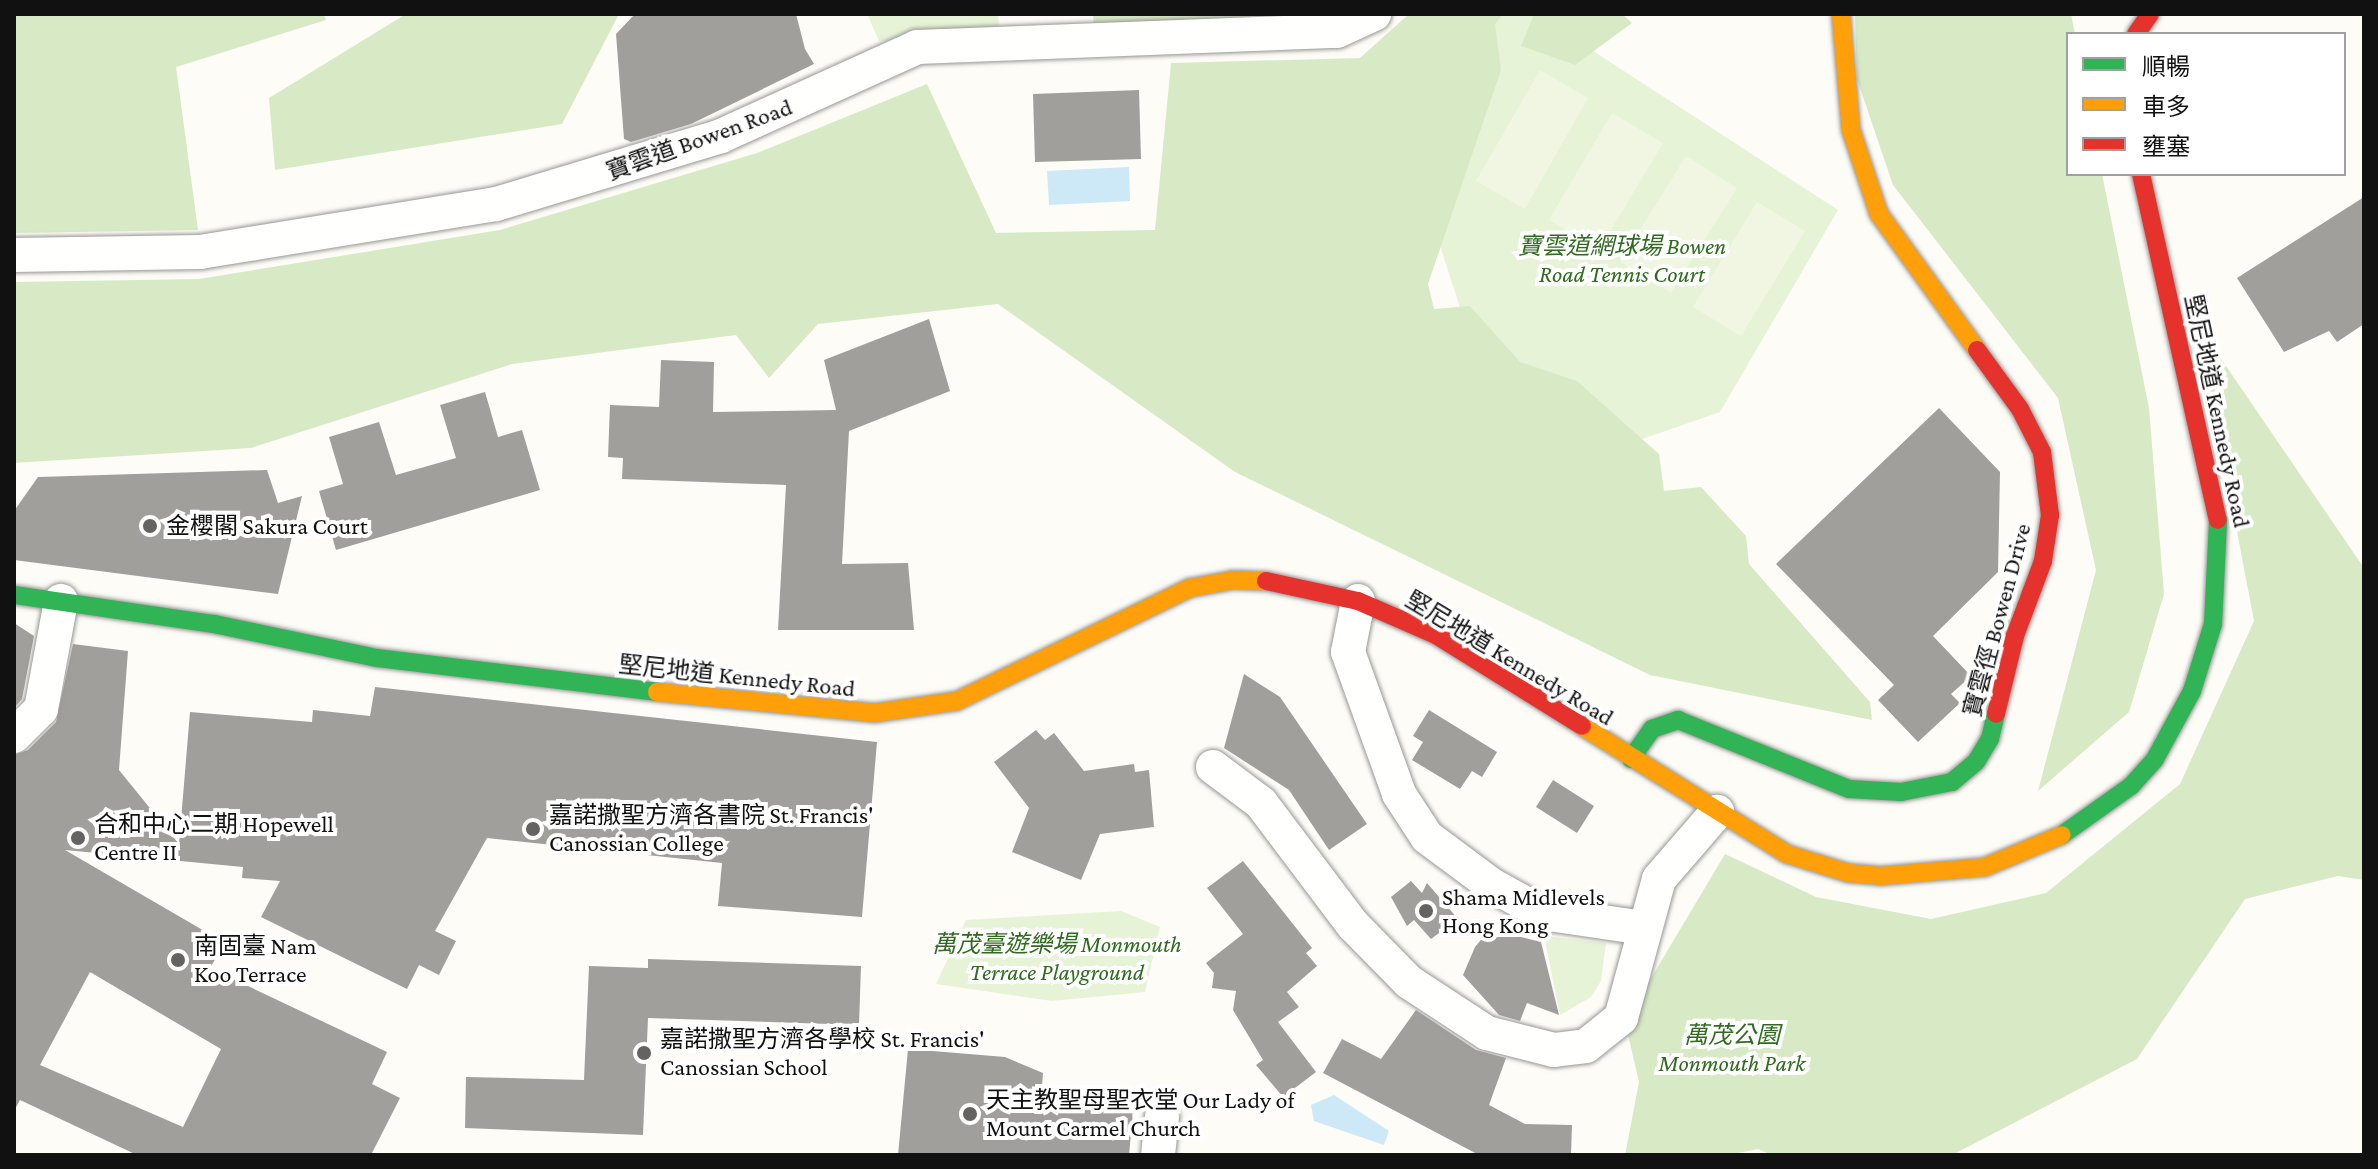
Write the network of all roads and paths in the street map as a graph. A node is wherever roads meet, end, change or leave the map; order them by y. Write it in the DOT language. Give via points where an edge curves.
graph roads {
  1 [pos="1374,14"];
  2 [pos="1841,14"];
  3 [pos="2150,14"];
  4 [pos="2137,32"];
  5 [pos="2141,176"];
  6 [pos="14,255"];
  7 [pos="14,595"];
  8 [pos="61,601"];
  9 [pos="1358,601"];
  10 [pos="14,736"];
  11 [pos="1631,759"];
  12 [pos="1213,767"];
  13 [pos="1717,812"];
  14 [pos="1644,928"];
  15 [pos="1162,1116"];
  16 [pos="1158,1155"];
  1 -- 6 [label="street, 寶雲道 Bowen Road" via="1337,31 917,47 778,114 625,168 496,204 200,252"];
  2 -- 11 [label="street, 寶雲徑 Bowen Drive" via="1851,130 1879,214 2020,409 2042,452 2050,515 2043,561 2015,636 1990,739 1976,762 1952,782 1901,792 1849,789 1678,720 1652,729"];
  3 -- 4 [label="street"];
  5 -- 13 [label="street, 堅尼地道 Kennedy Road" via="2221,542 2203,662 2155,759 2107,808 2051,843 2008,860 1951,872 1881,876 1818,866 1759,839"];
  7 -- 8 [label="street, 堅尼地道 Kennedy Road"];
  8 -- 9 [label="street, 堅尼地道 Kennedy Road" via="214,624 377,658 802,710 875,713 957,701 1151,605 1212,583 1286,582"];
  8 -- 10 [label="street" via="41,709"];
  9 -- 11 [label="street, 堅尼地道 Kennedy Road" via="1436,635"];
  9 -- 14 [label="street" via="1348,652 1399,794 1427,837 1490,884 1542,913"];
  11 -- 13 [label="street, 堅尼地道 Kennedy Road"];
  12 -- 14 [label="street" via="1272,815 1381,958 1433,1002 1487,1033 1565,1051 1606,1034 1630,997"];
  13 -- 14 [label="street" via="1665,868"];
  15 -- 16 [label="street"];
}
